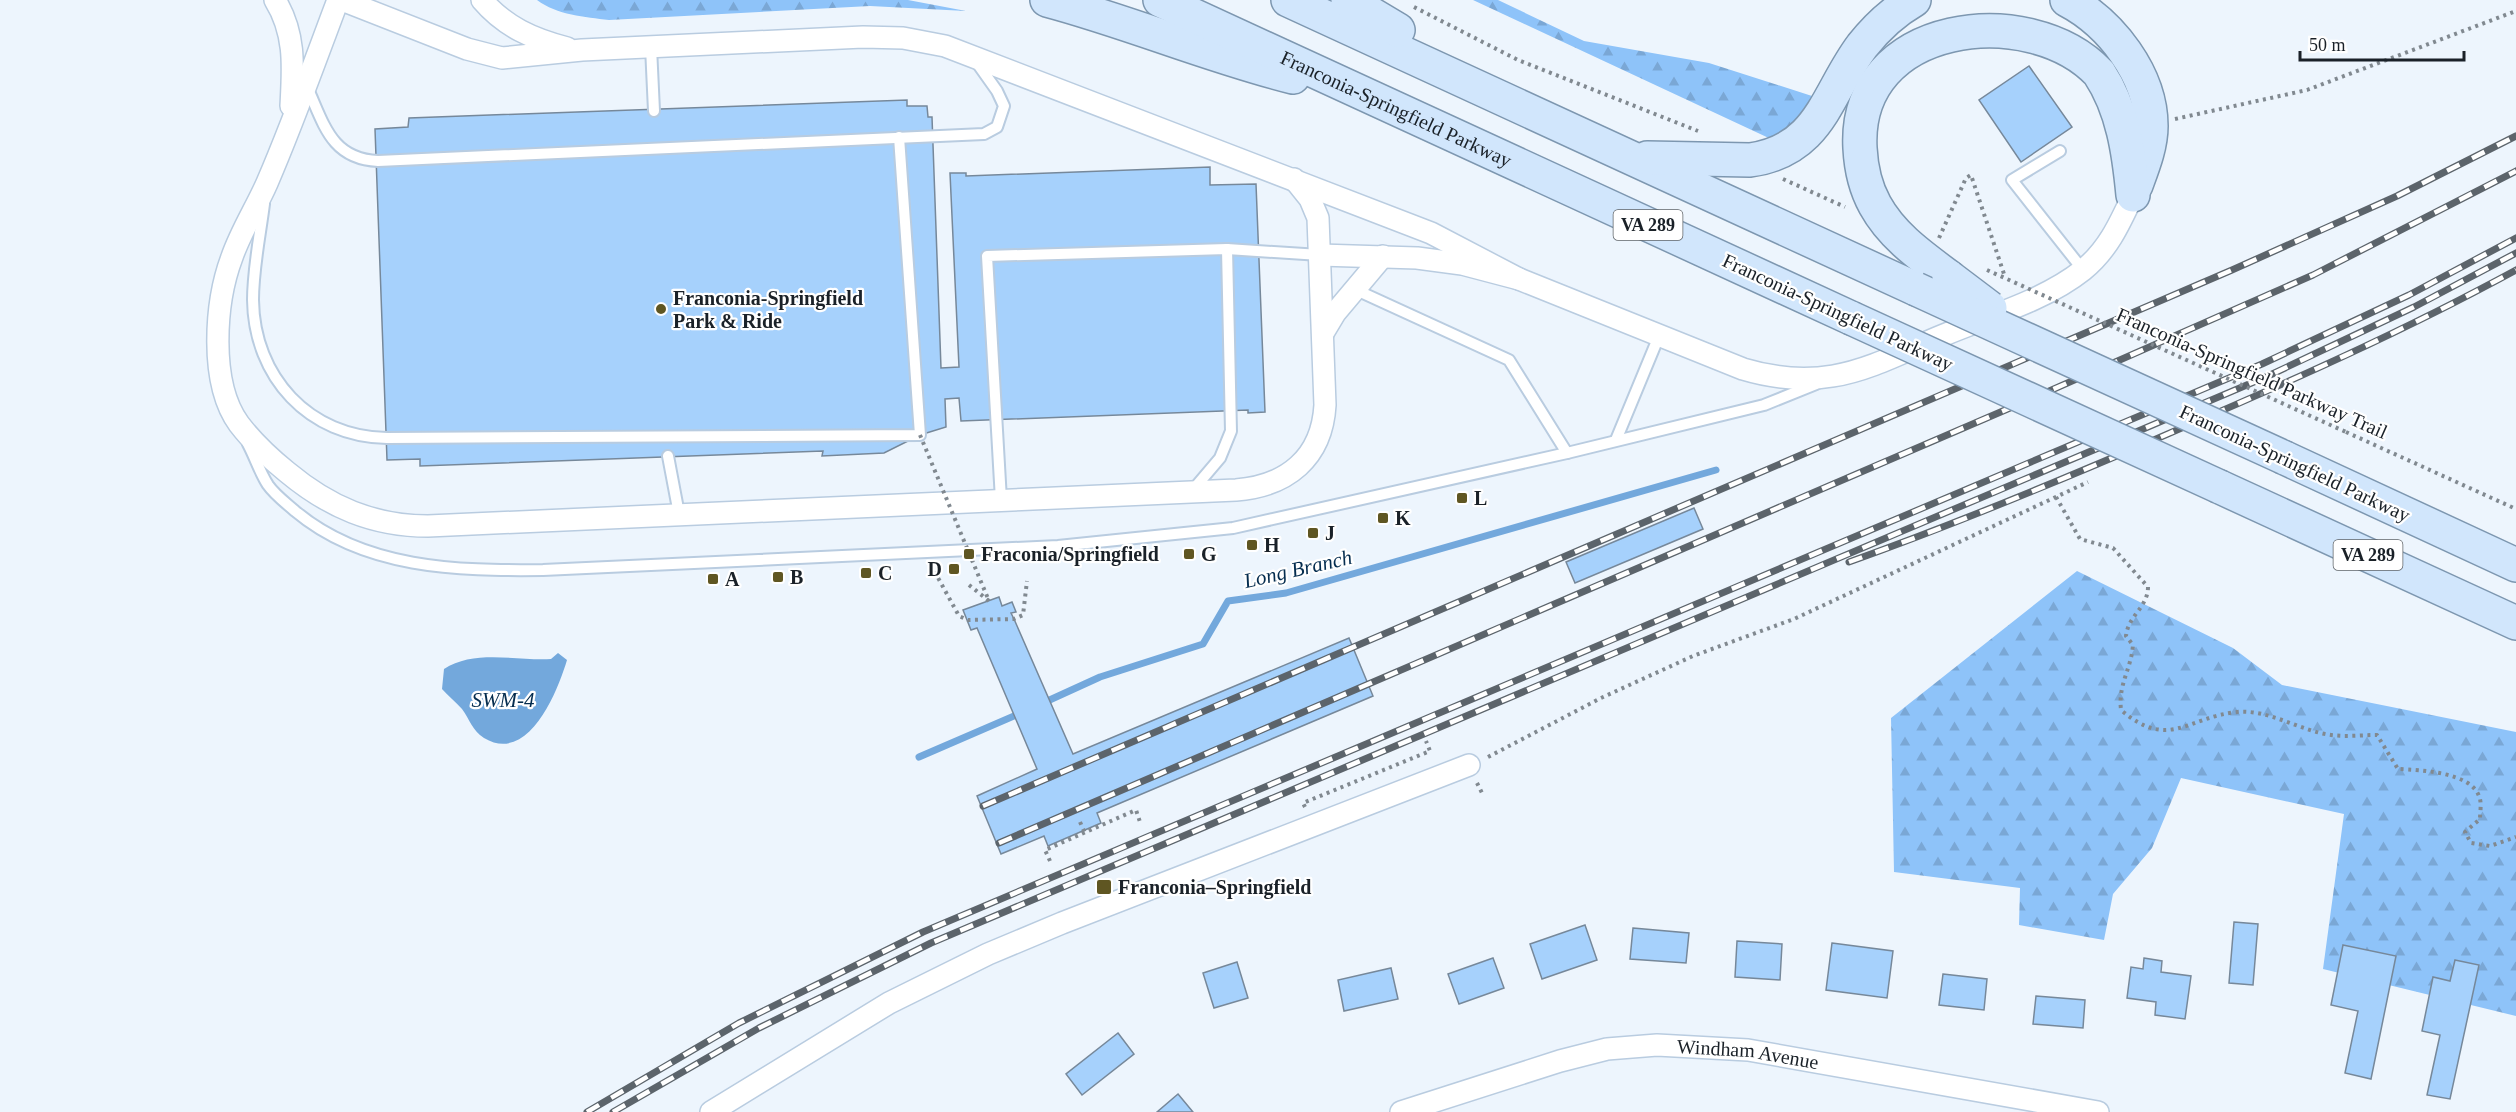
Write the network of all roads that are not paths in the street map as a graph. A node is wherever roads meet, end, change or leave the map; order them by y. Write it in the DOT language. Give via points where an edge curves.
graph roads {
  1 [pos="275,0"];
  2 [pos="338,0"];
  3 [pos="342,0"];
  4 [pos="482,0"];
  5 [pos="1047,0"];
  6 [pos="1160,0"];
  7 [pos="1288,0"];
  8 [pos="1348,0"];
  9 [pos="1914,0"];
  10 [pos="2067,0"];
  11 [pos="651,47"];
  12 [pos="582,50"];
  13 [pos="969,53"];
  14 [pos="306,84"];
  15 [pos="1373,98"];
  16 [pos="654,111"];
  17 [pos="1536,114"];
  18 [pos="290,126"];
  19 [pos="899,137"];
  20 [pos="2060,151"];
  21 [pos="1630,157"];
  22 [pos="1294,179"];
  23 [pos="267,183"];
  24 [pos="2133,195"];
  25 [pos="1227,249"];
  26 [pos="1320,255"];
  27 [pos="1383,256"];
  28 [pos="2083,270"];
  29 [pos="1519,279"];
  30 [pos="1354,289"];
  31 [pos="1323,333"];
  32 [pos="1659,336"];
  33 [pos="2039,345"];
  34 [pos="1836,376"];
  35 [pos="238,423"];
  36 [pos="1616,440"];
  37 [pos="1567,453"];
  38 [pos="668,456"];
  39 [pos="1192,491"];
  40 [pos="1002,500"];
  41 [pos="680,514"];
  42 [pos="2516,565"];
  43 [pos="2516,623"];
  44 [pos="1469,765"];
  45 [pos="711,1112"];
  46 [pos="1401,1112"];
  47 [pos="2098,1112"];
  1 -- 18 [label="street" via="292,39"];
  2 -- 14 [label="street"];
  3 -- 12 [label="street" via="490,56 515,58"];
  4 -- 12 [label="street" via="512,27 546,42"];
  5 -- 15 [label="main road" via="1150,30 1249,66"];
  6 -- 15 [label="main road, Franconia-Springfield Parkway / VA 289"];
  7 -- 17 [label="main road, Franconia-Springfield Parkway / VA 289"];
  8 -- 17 [label="main road"];
  9 -- 21 [label="main road" via="1872,34 1821,118 1809,132 1784,149 1762,158 1739,161"];
  10 -- 24 [label="main road" via="2113,36 2144,89 2151,136"];
  11 -- 12 [label="street"];
  11 -- 13 [label="street" via="883,37 921,41"];
  11 -- 16 [label="lane"];
  13 -- 19 [label="lane" via="1001,99 1003,114 997,127 975,135"];
  13 -- 22 [label="street"];
  14 -- 18 [label="street"];
  14 -- 19 [label="lane" via="326,129 346,153 368,161"];
  15 -- 43 [label="main road, Franconia-Springfield Parkway / VA 289, bridge"];
  17 -- 21 [label="main road, Franconia-Springfield Parkway / VA 289"];
  18 -- 23 [label="street"];
  19 -- 23 [label="lane" via="920,435 376,438 339,430 301,408 279,386 260,345 253,301"];
  20 -- 28 [label="lane" via="2012,180"];
  21 -- 33 [label="main road, Franconia-Springfield Parkway / VA 289, bridge"];
  22 -- 26 [label="street" via="1315,208"];
  22 -- 29 [label="street" via="1448,240"];
  23 -- 35 [label="street" via="233,254 219,309 219,361"];
  24 -- 28 [label="street" via="2107,246"];
  24 -- 33 [label="main road, bridge" via="2115,103 2099,72 2073,44 2041,25 2004,15 1946,23 1911,42 1883,69 1865,104 1860,136 1863,174 1874,204 1898,235"];
  25 -- 26 [label="lane"];
  25 -- 39 [label="lane" via="1231,431 1212,469"];
  25 -- 40 [label="lane" via="987,256"];
  26 -- 27 [label="street"];
  26 -- 31 [label="street"];
  27 -- 29 [label="street" via="1442,260"];
  27 -- 30 [label="street"];
  28 -- 34 [label="street" via="2029,300"];
  29 -- 32 [label="street"];
  30 -- 31 [label="street"];
  30 -- 37 [label="lane" via="1509,360"];
  31 -- 39 [label="street" via="1324,416 1316,441 1300,465 1266,486"];
  32 -- 34 [label="street" via="1759,374 1788,378"];
  32 -- 36 [label="lane"];
  33 -- 42 [label="main road, Franconia-Springfield Parkway / VA 289, bridge"];
  34 -- 36 [label="lane" via="1764,405"];
  35 -- 37 [label="lane" via="268,486 326,533 369,552 405,562 510,571 1156,538 1274,520"];
  35 -- 41 [label="street" via="280,466 319,496 339,508 378,521 428,526"];
  36 -- 37 [label="lane"];
  38 -- 41 [label="lane"];
  39 -- 40 [label="street"];
  40 -- 41 [label="street"];
  44 -- 45 [label="street" via="988,954 889,1003"];
  46 -- 47 [label="street, Windham Avenue" via="1560,1061 1607,1049 1658,1045 1748,1050"];
}
